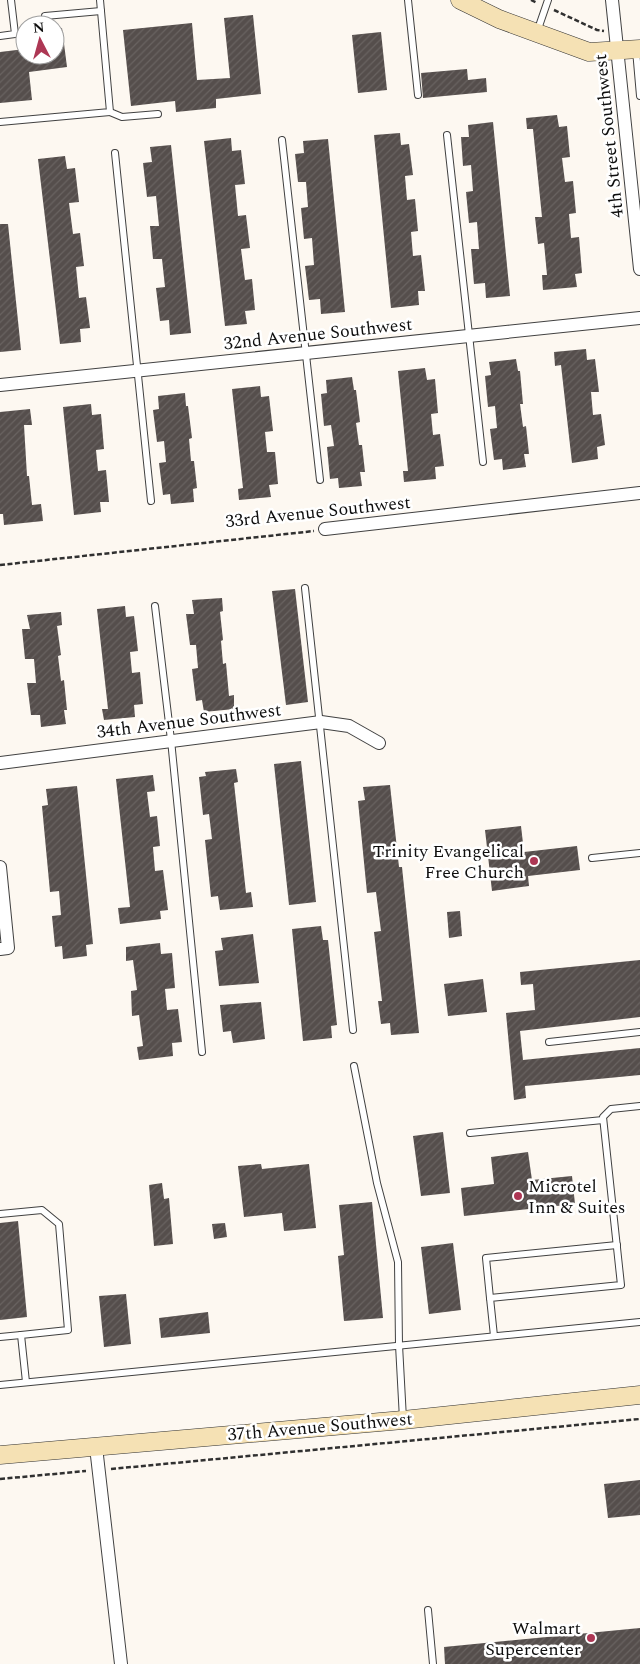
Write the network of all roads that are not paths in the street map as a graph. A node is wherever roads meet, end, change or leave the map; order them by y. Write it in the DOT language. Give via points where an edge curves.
graph roads {
  1 [pos="11,0"];
  2 [pos="100,0"];
  3 [pos="408,0"];
  4 [pos="460,0"];
  5 [pos="612,0"];
  6 [pos="547,3"];
  7 [pos="101,10"];
  8 [pos="54,15"];
  9 [pos="537,34"];
  10 [pos="0,36"];
  11 [pos="638,49"];
  12 [pos="618,51"];
  13 [pos="418,95"];
  14 [pos="640,96"];
  15 [pos="110,112"];
  16 [pos="158,114"];
  17 [pos="0,122"];
  18 [pos="447,135"];
  19 [pos="282,140"];
  20 [pos="115,153"];
  21 [pos="637,220"];
  22 [pos="640,269"];
  23 [pos="640,318"];
  24 [pos="469,336"];
  25 [pos="305,353"];
  26 [pos="138,370"];
  27 [pos="0,385"];
  28 [pos="483,462"];
  29 [pos="320,480"];
  30 [pos="640,493"];
  31 [pos="151,501"];
  32 [pos="325,530"];
  33 [pos="305,588"];
  34 [pos="155,606"];
  35 [pos="321,722"];
  36 [pos="171,740"];
  37 [pos="379,742"];
  38 [pos="0,763"];
  39 [pos="640,853"];
  40 [pos="592,858"];
  41 [pos="0,867"];
  42 [pos="4,948"];
  43 [pos="353,1030"];
  44 [pos="640,1032"];
  45 [pos="549,1042"];
  46 [pos="202,1052"];
  47 [pos="354,1066"];
  48 [pos="640,1106"];
  49 [pos="603,1120"];
  50 [pos="470,1133"];
  51 [pos="0,1214"];
  52 [pos="617,1245"];
  53 [pos="490,1298"];
  54 [pos="640,1322"];
  55 [pos="21,1335"];
  56 [pos="494,1336"];
  57 [pos="0,1337"];
  58 [pos="399,1345"];
  59 [pos="26,1382"];
  60 [pos="0,1385"];
  61 [pos="640,1394"];
  62 [pos="404,1420"];
  63 [pos="96,1447"];
  64 [pos="0,1455"];
  65 [pos="428,1610"];
  66 [pos="121,1664"];
  67 [pos="433,1664"];
  1 -- 10 [label="lane" via="15,34"];
  2 -- 7 [label="lane"];
  3 -- 13 [label="lane"];
  4 -- 9 [label="main road"];
  5 -- 12 [label="street, 4th Street Southwest"];
  6 -- 9 [label="lane"];
  7 -- 8 [label="lane"];
  7 -- 15 [label="lane"];
  9 -- 12 [label="main road" via="589,52"];
  11 -- 12 [label="main road"];
  11 -- 14 [label="lane"];
  12 -- 21 [label="street, 4th Street Southwest"];
  15 -- 16 [label="lane" via="122,117"];
  15 -- 17 [label="lane"];
  18 -- 24 [label="lane"];
  19 -- 25 [label="lane"];
  20 -- 26 [label="lane"];
  21 -- 22 [label="street, 4th Street Southwest"];
  23 -- 24 [label="street, 32nd Avenue Southwest"];
  24 -- 25 [label="street, 32nd Avenue Southwest"];
  24 -- 28 [label="lane"];
  25 -- 26 [label="street, 32nd Avenue Southwest"];
  25 -- 29 [label="lane"];
  26 -- 27 [label="street, 32nd Avenue Southwest"];
  26 -- 31 [label="lane"];
  30 -- 32 [label="street, 33rd Avenue Southwest"];
  33 -- 35 [label="lane"];
  34 -- 36 [label="lane"];
  35 -- 36 [label="street, 34th Avenue Southwest"];
  35 -- 37 [label="street, 34th Avenue Southwest" via="349,726"];
  35 -- 43 [label="lane"];
  36 -- 38 [label="street, 34th Avenue Southwest"];
  36 -- 46 [label="lane"];
  39 -- 40 [label="lane"];
  41 -- 42 [label="street"];
  44 -- 45 [label="lane"];
  47 -- 58 [label="lane" via="376,1183 398,1262"];
  48 -- 49 [label="lane" via="611,1110"];
  49 -- 50 [label="lane"];
  49 -- 52 [label="lane"];
  51 -- 55 [label="lane" via="42,1210 59,1224 68,1330"];
  52 -- 53 [label="lane" via="486,1258"];
  52 -- 53 [label="lane" via="622,1285"];
  53 -- 56 [label="lane"];
  54 -- 56 [label="lane"];
  55 -- 57 [label="lane"];
  55 -- 59 [label="lane"];
  56 -- 58 [label="lane"];
  58 -- 59 [label="lane"];
  58 -- 62 [label="lane"];
  59 -- 60 [label="lane"];
  61 -- 62 [label="main road, 37th Avenue Southwest"];
  62 -- 63 [label="main road, 37th Avenue Southwest"];
  63 -- 64 [label="main road, 37th Avenue Southwest"];
  63 -- 66 [label="street"];
  65 -- 67 [label="lane"];
}
